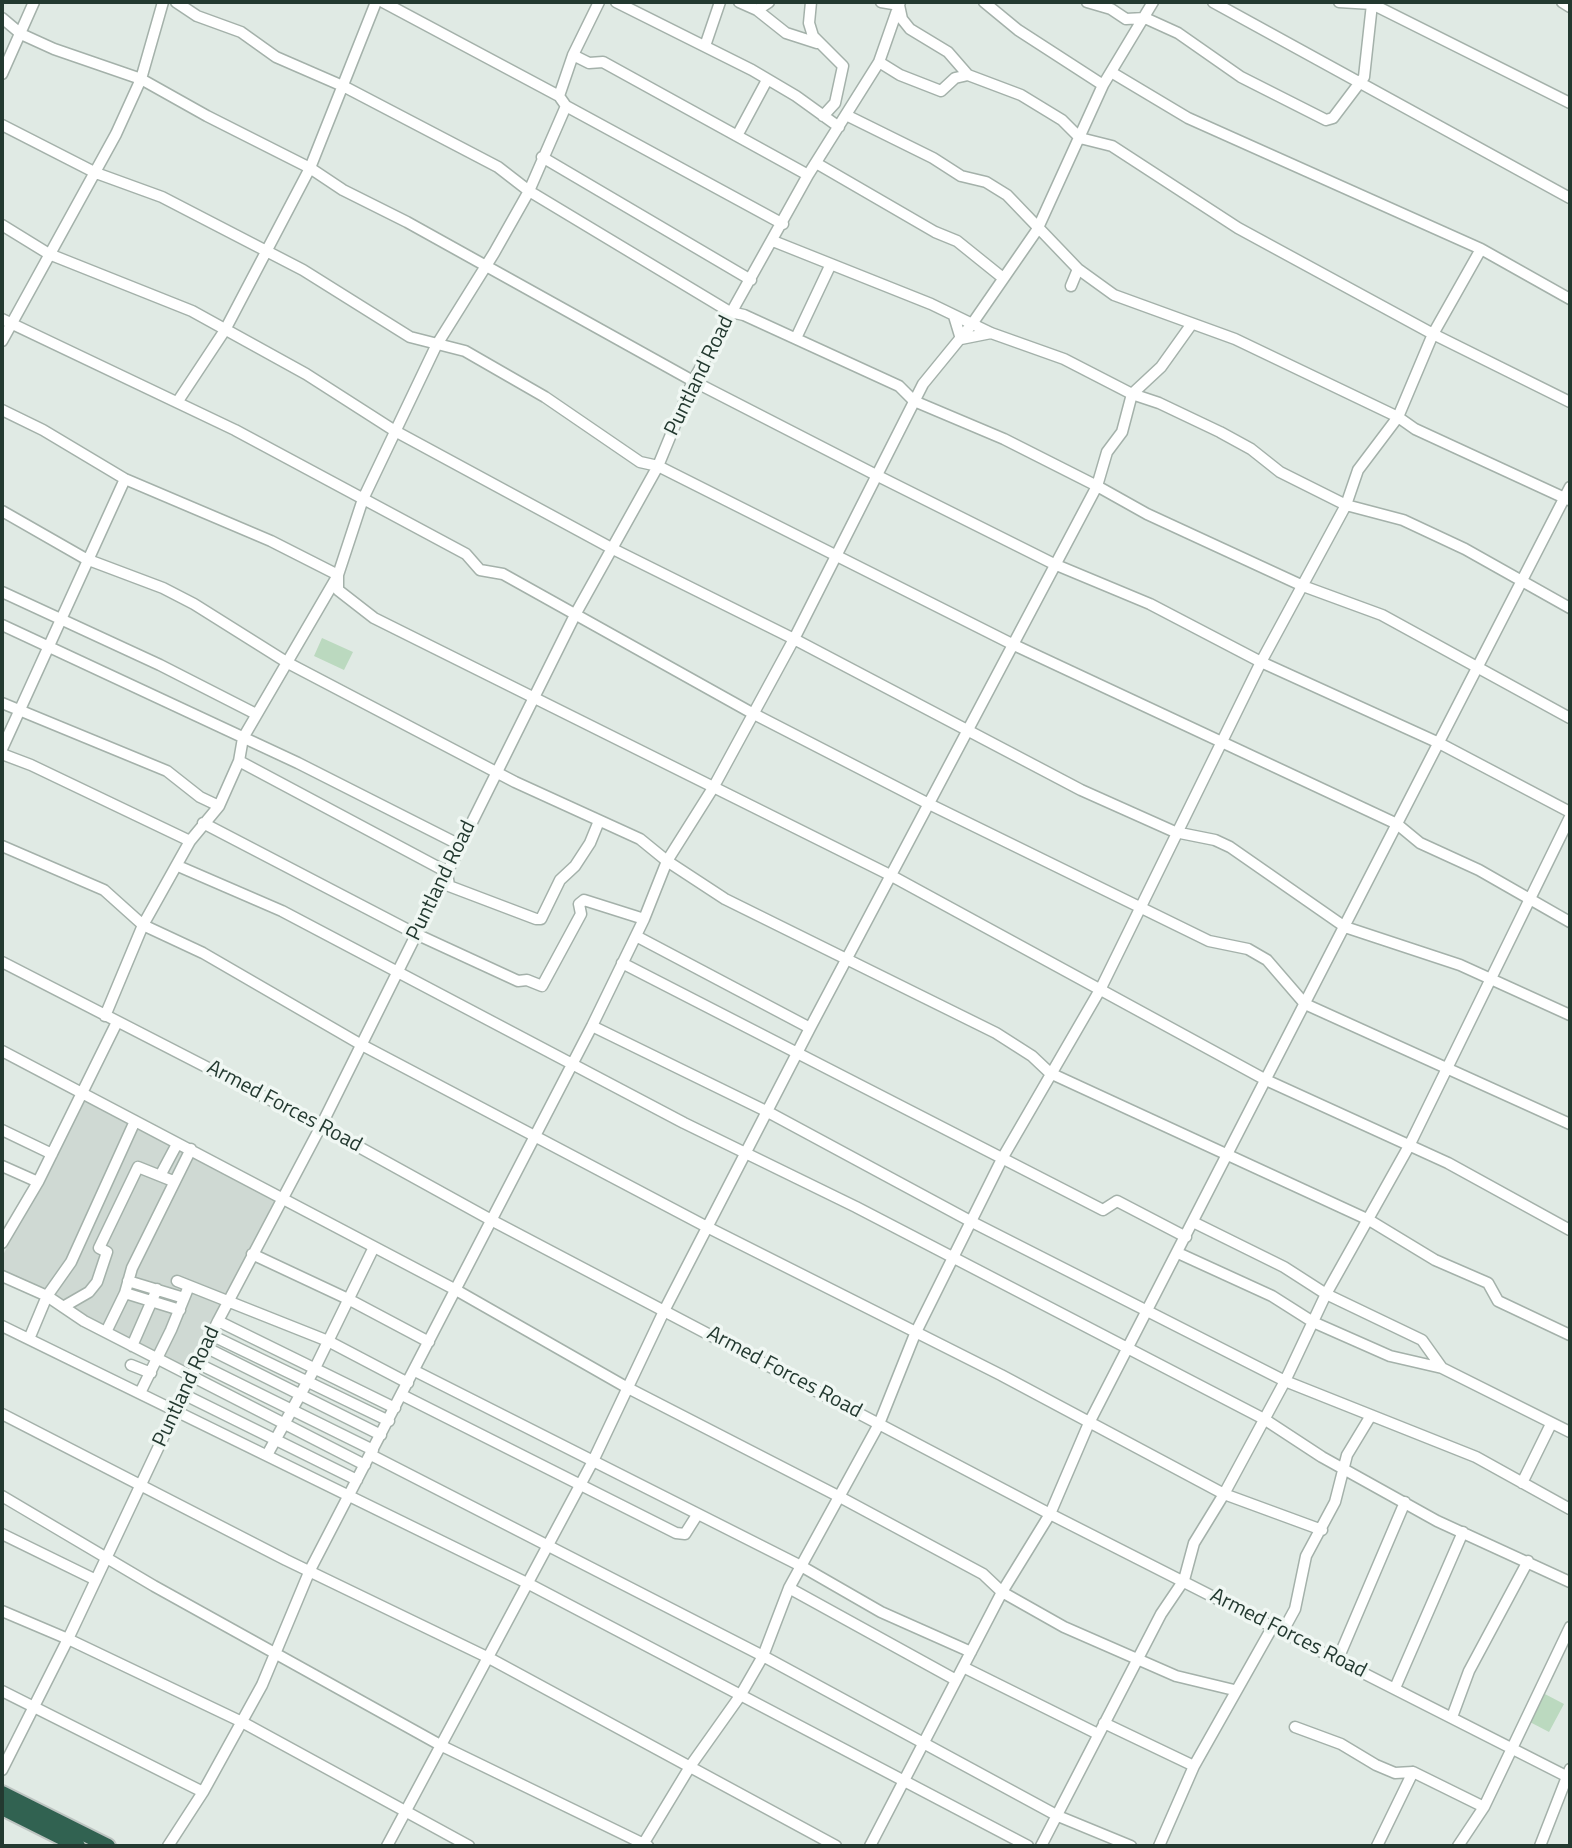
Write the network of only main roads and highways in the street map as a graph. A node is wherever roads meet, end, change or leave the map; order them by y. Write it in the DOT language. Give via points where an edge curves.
graph roads {
  1 [pos="2,1793"];
  2 [pos="2,1808"];
  3 [pos="78,1846"];
  4 [pos="108,1846"];
  1 -- 4 [label="highway"];
  2 -- 3 [label="highway"];
}
